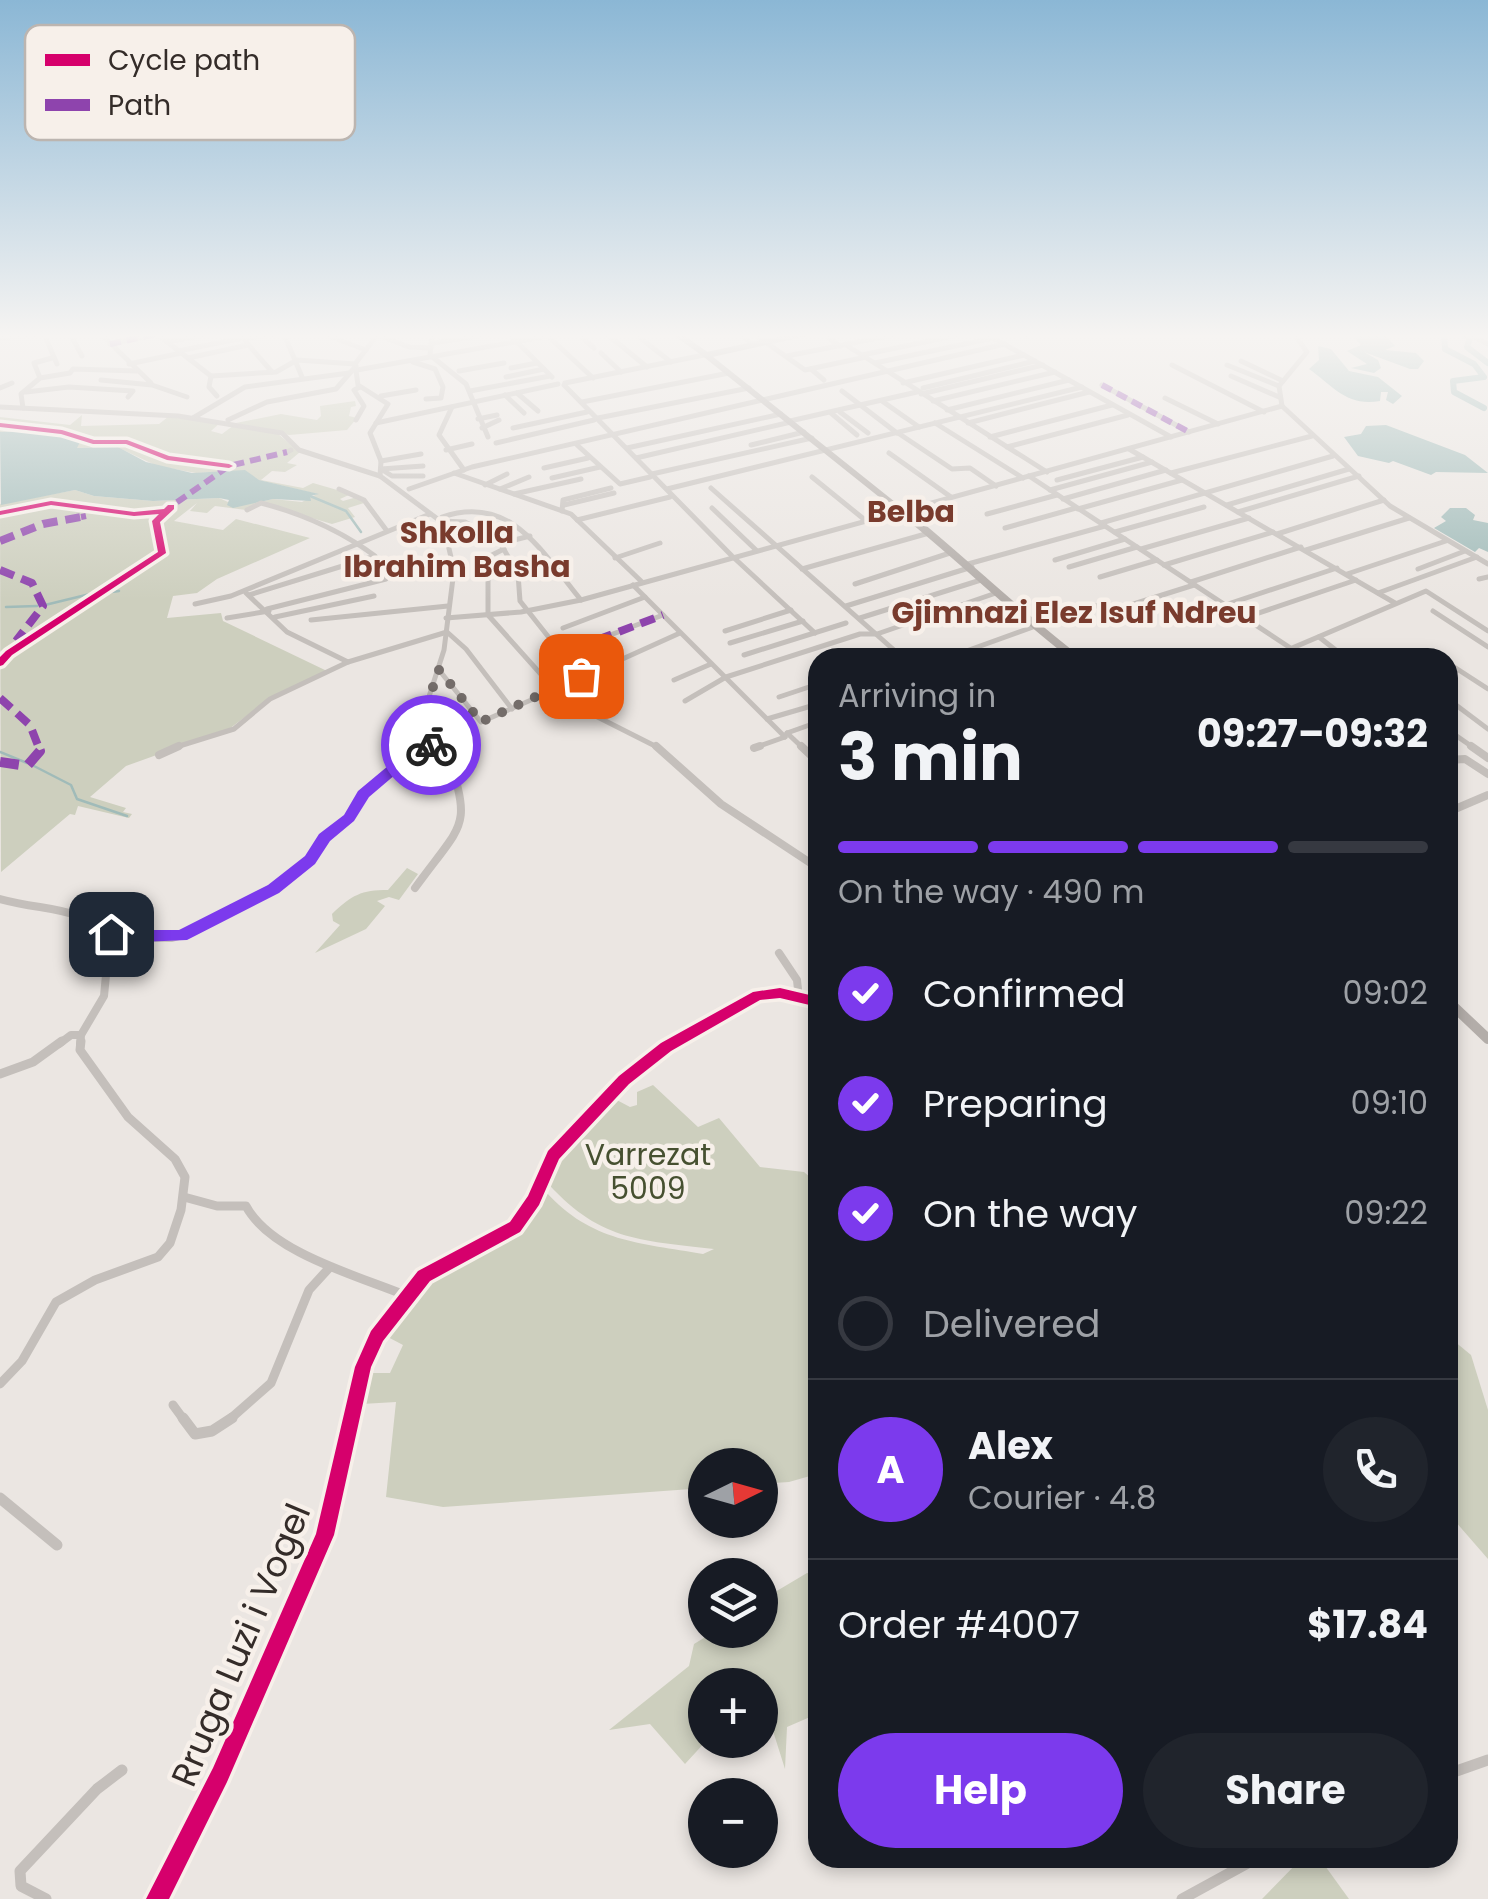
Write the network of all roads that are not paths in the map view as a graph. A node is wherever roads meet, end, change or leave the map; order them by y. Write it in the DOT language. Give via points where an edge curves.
graph roads {
  1 [pos="224,423"];
  2 [pos="382,423"];
  3 [pos="444,423"];
  4 [pos="479,423"];
  5 [pos="491,423"];
  6 [pos="539,423"];
  7 [pos="581,423"];
  8 [pos="599,423"];
  9 [pos="668,423"];
  10 [pos="743,423"];
  11 [pos="783,423"];
  12 [pos="792,423"];
  13 [pos="842,423"];
  14 [pos="855,423"];
  15 [pos="884,423"];
  16 [pos="912,423"];
  17 [pos="935,423"];
  18 [pos="968,423"];
  19 [pos="1045,423"];
  20 [pos="1098,423"];
  21 [pos="1145,423"];
  22 [pos="1171,423"];
  23 [pos="1215,423"];
  24 [pos="1223,423"];
  25 [pos="1299,423"];
  26 [pos="376,424"];
  27 [pos="1218,424"];
  28 [pos="1304,427"];
  29 [pos="482,428"];
  30 [pos="514,428"];
  31 [pos="919,428"];
  32 [pos="1292,428"];
  33 [pos="868,432"];
  34 [pos="1188,432"];
  35 [pos="898,433"];
  36 [pos="808,435"];
  37 [pos="857,435"];
  38 [pos="612,436"];
  39 [pos="1313,436"];
  40 [pos="488,437"];
  41 [pos="990,437"];
  42 [pos="1171,437"];
  43 [pos="496,443"];
  44 [pos="472,444"];
  45 [pos="576,444"];
  46 [pos="751,445"];
  47 [pos="1007,447"];
  48 [pos="627,448"];
  49 [pos="1130,449"];
  50 [pos="446,450"];
  51 [pos="827,450"];
  52 [pos="409,451"];
  53 [pos="890,453"];
  54 [pos="421,454"];
  55 [pos="1333,456"];
  56 [pos="1144,457"];
  57 [pos="588,458"];
  58 [pos="636,458"];
  59 [pos="1152,462"];
  60 [pos="424,466"];
  61 [pos="380,467"];
  62 [pos="600,467"];
  63 [pos="544,468"];
  64 [pos="1350,469"];
  65 [pos="464,470"];
  66 [pos="1169,471"];
  67 [pos="1047,472"];
  68 [pos="454,474"];
  69 [pos="507,474"];
  70 [pos="423,476"];
  71 [pos="651,476"];
  72 [pos="1359,476"];
  73 [pos="529,477"];
  74 [pos="812,477"];
  75 [pos="1026,477"];
  76 [pos="552,478"];
  77 [pos="582,478"];
  78 [pos="1057,480"];
  79 [pos="1182,480"];
  80 [pos="485,484"];
  81 [pos="996,486"];
  82 [pos="339,488"];
  83 [pos="711,488"];
  84 [pos="409,489"];
  85 [pos="500,489"];
  86 [pos="613,490"];
  87 [pos="1050,490"];
  88 [pos="1206,492"];
  89 [pos="668,493"];
  90 [pos="514,494"];
  91 [pos="1060,497"];
  92 [pos="951,498"];
  93 [pos="1384,500"];
  94 [pos="1227,505"];
  95 [pos="1204,507"];
  96 [pos="563,508"];
  97 [pos="712,508"];
  98 [pos="1078,508"];
  99 [pos="247,510"];
  100 [pos="901,510"];
  101 [pos="1238,512"];
  102 [pos="430,514"];
  103 [pos="987,514"];
  104 [pos="1249,518"];
  105 [pos="1408,518"];
  106 [pos="439,520"];
  107 [pos="577,520"];
  108 [pos="864,520"];
  109 [pos="1103,525"];
  110 [pos="1004,528"];
  111 [pos="387,532"];
  112 [pos="929,532"];
  113 [pos="1115,532"];
  114 [pos="1275,533"];
  115 [pos="530,536"];
  116 [pos="1125,539"];
  117 [pos="1446,541"];
  118 [pos="660,543"];
  119 [pos="360,544"];
  120 [pos="773,545"];
  121 [pos="502,547"];
  122 [pos="1139,548"];
  123 [pos="1304,549"];
  124 [pos="756,550"];
  125 [pos="953,552"];
  126 [pos="1465,552"];
  127 [pos="730,557"];
  128 [pos="615,558"];
  129 [pos="1478,558"];
  130 [pos="1055,560"];
  131 [pos="1161,562"];
  132 [pos="1488,564"];
  133 [pos="970,565"];
  134 [pos="1070,567"];
  135 [pos="1336,568"];
  136 [pos="1418,569"];
  137 [pos="802,570"];
  138 [pos="1347,574"];
  139 [pos="387,575"];
  140 [pos="1100,577"];
  141 [pos="1488,577"];
  142 [pos="984,579"];
  143 [pos="1479,579"];
  144 [pos="1356,580"];
  145 [pos="642,582"];
  146 [pos="855,584"];
  147 [pos="1193,584"];
  148 [pos="633,585"];
  149 [pos="246,593"];
  150 [pos="996,593"];
  151 [pos="1378,593"];
  152 [pos="374,596"];
  153 [pos="645,596"];
  154 [pos="582,600"];
  155 [pos="1395,603"];
  156 [pos="195,604"];
  157 [pos="1225,605"];
  158 [pos="448,606"];
  159 [pos="846,606"];
  160 [pos="528,610"];
  161 [pos="791,610"];
  162 [pos="1433,611"];
  163 [pos="270,612"];
  164 [pos="488,615"];
  165 [pos="663,615"];
  166 [pos="227,618"];
  167 [pos="446,618"];
  168 [pos="860,618"];
  169 [pos="1244,618"];
  170 [pos="311,620"];
  171 [pos="803,621"];
  172 [pos="846,623"];
  173 [pos="1032,626"];
  174 [pos="563,628"];
  175 [pos="725,631"];
  176 [pos="1488,631"];
  177 [pos="447,632"];
  178 [pos="680,633"];
  179 [pos="815,633"];
  180 [pos="877,634"];
  181 [pos="1319,637"];
  182 [pos="730,644"];
  183 [pos="1488,647"];
  184 [pos="576,648"];
  185 [pos="816,648"];
  186 [pos="891,648"];
  187 [pos="973,648"];
  188 [pos="1062,648"];
  189 [pos="1290,648"];
  190 [pos="1294,648"];
  191 [pos="1333,648"];
  192 [pos="808,651"];
  193 [pos="744,655"];
  194 [pos="618,661"];
  195 [pos="348,662"];
  196 [pos="711,664"];
  197 [pos="439,670"];
  198 [pos="1458,670"];
  199 [pos="726,677"];
  200 [pos="674,680"];
  201 [pos="808,687"];
  202 [pos="1488,690"];
  203 [pos="552,691"];
  204 [pos="779,697"];
  205 [pos="685,701"];
  206 [pos="1458,706"];
  207 [pos="808,707"];
  208 [pos="512,708"];
  209 [pos="767,719"];
  210 [pos="808,726"];
  211 [pos="1488,729"];
  212 [pos="786,735"];
  213 [pos="1458,737"];
  214 [pos="442,740"];
  215 [pos="754,748"];
  216 [pos="808,754"];
  217 [pos="160,755"];
  218 [pos="1488,758"];
  219 [pos="1458,759"];
  220 [pos="1488,774"];
  221 [pos="1488,795"];
  222 [pos="1458,808"];
  223 [pos="808,861"];
  224 [pos="415,888"];
  225 [pos="0,900"];
  226 [pos="120,943"];
  227 [pos="779,953"];
  228 [pos="799,999"];
  229 [pos="808,1000"];
  230 [pos="1458,1010"];
  231 [pos="81,1035"];
  232 [pos="1488,1039"];
  233 [pos="0,1074"];
  234 [pos="184,1197"];
  235 [pos="330,1267"];
  236 [pos="407,1296"];
  237 [pos="0,1384"];
  238 [pos="172,1406"];
  239 [pos="0,1498"];
  240 [pos="57,1545"];
  241 [pos="1488,1760"];
  242 [pos="122,1770"];
  243 [pos="1458,1770"];
  244 [pos="1239,1868"];
  245 [pos="46,1899"];
  246 [pos="157,1899"];
  247 [pos="1182,1899"];
  1 -- 61 [label="street" via="282,433 299,450 364,473"];
  2 -- 26 [label="street"];
  3 -- 50 [label="street" via="439,431"];
  4 -- 29 [label="street"];
  5 -- 29 [label="street"];
  6 -- 30 [label="street"];
  7 -- 43 [label="street"];
  8 -- 38 [label="street"];
  9 -- 38 [label="street"];
  10 -- 48 [label="street"];
  11 -- 58 [label="street"];
  12 -- 36 [label="main road"];
  13 -- 37 [label="street"];
  14 -- 33 [label="street"];
  15 -- 35 [label="street"];
  16 -- 31 [label="street"];
  17 -- 31 [label="street"];
  17 -- 75 [label="street"];
  18 -- 41 [label="street"];
  19 -- 41 [label="street"];
  20 -- 47 [label="street"];
  21 -- 42 [label="street"];
  22 -- 34 [label="street"];
  23 -- 27 [label="street"];
  24 -- 27 [label="street"];
  25 -- 28 [label="street"];
  26 -- 61 [label="street" via="370,436"];
  27 -- 34 [label="street"];
  28 -- 32 [label="street"];
  28 -- 39 [label="street"];
  29 -- 40 [label="street"];
  31 -- 35 [label="street"];
  34 -- 42 [label="street"];
  35 -- 51 [label="street"];
  35 -- 81 [label="street" via="952,469 970,468"];
  36 -- 46 [label="street"];
  36 -- 51 [label="main road"];
  36 -- 71 [label="street"];
  38 -- 45 [label="street"];
  38 -- 48 [label="street"];
  38 -- 71 [label="street"];
  39 -- 55 [label="street"];
  39 -- 66 [label="street"];
  41 -- 47 [label="street"];
  42 -- 49 [label="street"];
  44 -- 50 [label="street"];
  45 -- 57 [label="street"];
  45 -- 65 [label="street"];
  47 -- 67 [label="street"];
  48 -- 58 [label="street"];
  49 -- 56 [label="street"];
  49 -- 67 [label="street"];
  50 -- 65 [label="street"];
  51 -- 89 [label="street"];
  51 -- 100 [label="main road"];
  52 -- 61 [label="street"];
  53 -- 92 [label="street"];
  54 -- 61 [label="street"];
  55 -- 64 [label="street"];
  55 -- 88 [label="street"];
  56 -- 59 [label="street"];
  56 -- 78 [label="street"];
  57 -- 62 [label="street"];
  57 -- 63 [label="street"];
  58 -- 71 [label="street"];
  59 -- 66 [label="street"];
  59 -- 87 [label="street"];
  60 -- 61 [label="street"];
  61 -- 70 [label="street" via="392,476"];
  61 -- 102 [label="street"];
  62 -- 71 [label="street" via="620,484"];
  62 -- 76 [label="street"];
  64 -- 72 [label="street"];
  64 -- 94 [label="street"];
  65 -- 68 [label="street"];
  66 -- 88 [label="street"];
  66 -- 91 [label="street"];
  67 -- 75 [label="street"];
  68 -- 80 [label="street"];
  68 -- 84 [label="street"];
  69 -- 80 [label="street"];
  71 -- 89 [label="street"];
  72 -- 93 [label="street"];
  72 -- 101 [label="street"];
  73 -- 85 [label="street"];
  74 -- 108 [label="street"];
  75 -- 81 [label="street"];
  75 -- 87 [label="street"];
  77 -- 90 [label="street"];
  79 -- 98 [label="street"];
  80 -- 85 [label="street"];
  81 -- 92 [label="street"];
  82 -- 111 [label="street" via="364,500"];
  83 -- 120 [label="street"];
  85 -- 90 [label="street"];
  86 -- 96 [label="street"];
  87 -- 91 [label="street"];
  88 -- 94 [label="street"];
  88 -- 109 [label="street"];
  89 -- 107 [label="street"];
  89 -- 127 [label="street"];
  90 -- 96 [label="street"];
  91 -- 98 [label="street"];
  91 -- 103 [label="street"];
  92 -- 100 [label="street"];
  93 -- 105 [label="street"];
  93 -- 114 [label="street"];
  94 -- 101 [label="street"];
  95 -- 113 [label="street"];
  96 -- 107 [label="street"];
  97 -- 124 [label="street"];
  98 -- 109 [label="street"];
  98 -- 110 [label="street"];
  99 -- 119 [label="street" via="260,504 316,518"];
  100 -- 108 [label="street"];
  100 -- 112 [label="main road"];
  101 -- 104 [label="street"];
  102 -- 106 [label="street"];
  102 -- 111 [label="street"];
  104 -- 114 [label="street"];
  104 -- 122 [label="street"];
  105 -- 117 [label="street"];
  105 -- 123 [label="street"];
  106 -- 115 [label="street" via="458,510 477,511"];
  106 -- 121 [label="street" via="472,523"];
  106 -- 158 [label="street" via="454,560"];
  107 -- 128 [label="street"];
  108 -- 120 [label="street"];
  109 -- 113 [label="street"];
  109 -- 133 [label="street"];
  111 -- 119 [label="street"];
  112 -- 125 [label="main road"];
  112 -- 137 [label="street"];
  113 -- 116 [label="street"];
  114 -- 123 [label="street"];
  114 -- 131 [label="street"];
  115 -- 121 [label="street"];
  115 -- 154 [label="street"];
  116 -- 122 [label="street"];
  116 -- 130 [label="street"];
  117 -- 126 [label="street"];
  117 -- 138 [label="street"];
  118 -- 128 [label="street"];
  119 -- 149 [label="street"];
  119 -- 149 [label="street" via="374,558"];
  120 -- 124 [label="street"];
  120 -- 137 [label="street"];
  121 -- 160 [label="street"];
  121 -- 164 [label="street" via="488,557"];
  122 -- 131 [label="street"];
  122 -- 134 [label="street"];
  123 -- 135 [label="street"];
  123 -- 147 [label="street"];
  124 -- 127 [label="street"];
  125 -- 133 [label="main road"];
  125 -- 146 [label="street"];
  126 -- 129 [label="street"];
  126 -- 136 [label="street"];
  127 -- 145 [label="street"];
  127 -- 161 [label="street"];
  128 -- 145 [label="street"];
  129 -- 132 [label="street"];
  129 -- 151 [label="street"];
  131 -- 140 [label="street"];
  131 -- 147 [label="street"];
  133 -- 142 [label="main road"];
  133 -- 159 [label="street"];
  135 -- 138 [label="street"];
  135 -- 157 [label="street"];
  137 -- 159 [label="street"];
  138 -- 144 [label="street"];
  139 -- 163 [label="street"];
  141 -- 143 [label="street"];
  142 -- 150 [label="main road"];
  142 -- 168 [label="street"];
  144 -- 151 [label="street"];
  144 -- 169 [label="street"];
  145 -- 148 [label="street"];
  147 -- 157 [label="street"];
  147 -- 173 [label="street"];
  148 -- 153 [label="street"];
  148 -- 154 [label="street"];
  149 -- 156 [label="street"];
  149 -- 163 [label="street"];
  150 -- 173 [label="main road"];
  150 -- 180 [label="street"];
  151 -- 155 [label="street"];
  152 -- 163 [label="street"];
  153 -- 165 [label="street"];
  153 -- 174 [label="street"];
  154 -- 160 [label="street"];
  155 -- 176 [label="street" via="1426,591"];
  155 -- 181 [label="street"];
  157 -- 169 [label="street"];
  158 -- 167 [label="street"];
  158 -- 170 [label="street"];
  159 -- 168 [label="street"];
  160 -- 164 [label="street"];
  160 -- 203 [label="street" via="581,676"];
  161 -- 171 [label="street"];
  161 -- 175 [label="street"];
  162 -- 183 [label="street"];
  163 -- 166 [label="street"];
  163 -- 195 [label="street" via="287,632"];
  164 -- 167 [label="street"];
  164 -- 203 [label="street"];
  165 -- 178 [label="street"];
  165 -- 184 [label="street"];
  167 -- 177 [label="street"];
  168 -- 180 [label="street"];
  169 -- 189 [label="street"];
  171 -- 179 [label="street"];
  171 -- 182 [label="street"];
  172 -- 179 [label="street"];
  173 -- 187 [label="street"];
  173 -- 188 [label="main road"];
  177 -- 195 [label="street"];
  177 -- 197 [label="street"];
  177 -- 208 [label="street"];
  178 -- 194 [label="street"];
  178 -- 196 [label="street"];
  179 -- 193 [label="street"];
  180 -- 185 [label="street"];
  180 -- 186 [label="street"];
  181 -- 190 [label="street"];
  181 -- 191 [label="street"];
  192 -- 199 [label="street"];
  195 -- 217 [label="street" via="270,699 234,729"];
  196 -- 199 [label="street"];
  196 -- 200 [label="street"];
  197 -- 208 [label="street" via="481,722"];
  197 -- 214 [label="street" via="424,712"];
  198 -- 202 [label="street"];
  199 -- 205 [label="street"];
  199 -- 209 [label="street"];
  201 -- 204 [label="street"];
  203 -- 208 [label="street"];
  203 -- 223 [label="street" via="653,743 721,804"];
  206 -- 211 [label="street"];
  207 -- 209 [label="street"];
  209 -- 212 [label="street"];
  210 -- 212 [label="street"];
  212 -- 215 [label="street"];
  212 -- 216 [label="street"];
  213 -- 218 [label="street"];
  214 -- 224 [label="street" via="464,817"];
  214 -- 226 [label="street" via="417,750 363,794 310,860 274,889 190,933"];
  219 -- 220 [label="street"];
  221 -- 222 [label="street"];
  225 -- 226 [label="street" via="77,910"];
  226 -- 231 [label="street" via="105,958 102,1004"];
  227 -- 228 [label="street" via="797,980"];
  228 -- 229 [label="street, Rruga Luzi i Vogel"];
  228 -- 236 [label="street, Rruga Luzi i Vogel" via="768,993 751,998 643,1064 553,1156 515,1226 432,1270"];
  230 -- 232 [label="main road"];
  231 -- 233 [label="street"];
  231 -- 234 [label="street" via="80,1050 102,1084 140,1131 175,1159 185,1178"];
  234 -- 235 [label="street" via="246,1206 256,1224"];
  234 -- 237 [label="street" via="158,1257 56,1302 22,1361"];
  235 -- 236 [label="street"];
  235 -- 238 [label="street" via="312,1282 265,1392 202,1434"];
  236 -- 246 [label="street, Rruga Luzi i Vogel" via="366,1356 334,1509 316,1558 220,1776"];
  239 -- 240 [label="street"];
  241 -- 243 [label="street"];
  242 -- 245 [label="street" via="20,1872 21,1886"];
  244 -- 247 [label="street"];
}
